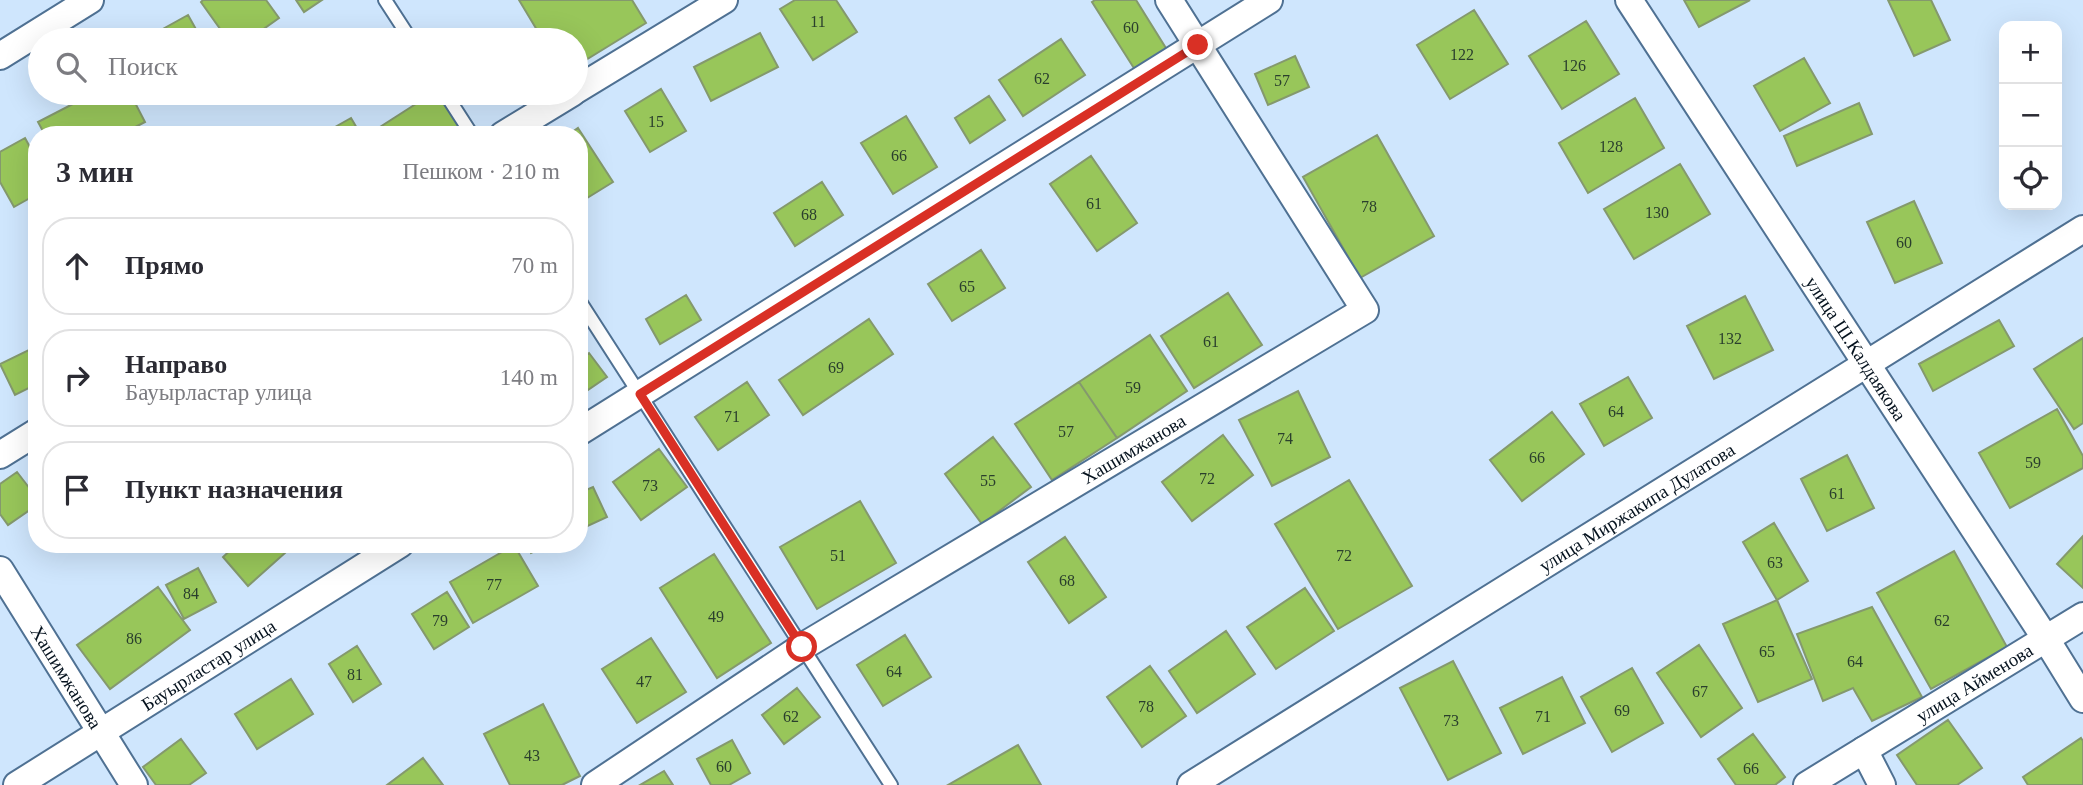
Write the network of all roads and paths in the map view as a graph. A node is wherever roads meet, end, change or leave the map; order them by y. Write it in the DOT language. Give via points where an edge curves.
graph roads {
  1 [pos="90,0"];
  2 [pos="385,0"];
  3 [pos="724,0"];
  4 [pos="1169,0"];
  5 [pos="1269,0"];
  6 [pos="1629,0"];
  7 [pos="45,28"];
  8 [pos="403,28"];
  9 [pos="28,39"];
  10 [pos="1198,45"];
  11 [pos="0,56"];
  12 [pos="588,83"];
  13 [pos="453,105"];
  14 [pos="553,105"];
  15 [pos="466,126"];
  16 [pos="518,126"];
  17 [pos="2083,229"];
  18 [pos="588,314"];
  19 [pos="1866,365"];
  20 [pos="640,394"];
  21 [pos="588,426"];
  22 [pos="28,438"];
  23 [pos="0,455"];
  24 [pos="386,553"];
  25 [pos="0,570"];
  26 [pos="2083,616"];
  27 [pos="2046,639"];
  28 [pos="802,647"];
  29 [pos="2083,699"];
  30 [pos="100,732"];
  31 [pos="1864,750"];
  32 [pos="17,785"];
  33 [pos="134,785"];
  34 [pos="595,785"];
  35 [pos="891,785"];
  36 [pos="1191,785"];
  37 [pos="1807,785"];
  38 [pos="1882,785"];
  1 -- 7 [label="street"];
  2 -- 8 [label="lane"];
  3 -- 12 [label="street"];
  4 -- 10 [label="street, Хашимжанова"];
  5 -- 10 [label="street"];
  6 -- 19 [label="street, улица Ш.Калдаякова"];
  9 -- 11 [label="street"];
  10 -- 20 [label="street"];
  10 -- 28 [label="street, Хашимжанова" via="1365,310"];
  13 -- 15 [label="lane"];
  14 -- 16 [label="street"];
  17 -- 19 [label="street, улица Миржакипа Дулатова"];
  18 -- 20 [label="lane"];
  19 -- 27 [label="street, улица Ш.Калдаякова"];
  19 -- 36 [label="street, улица Миржакипа Дулатова"];
  20 -- 21 [label="street"];
  20 -- 28 [label="lane"];
  22 -- 23 [label="street"];
  24 -- 30 [label="street, Бауырластар улица"];
  25 -- 30 [label="street, Хашимжанова"];
  26 -- 27 [label="street, улица Айменова"];
  27 -- 29 [label="street, улица Ш.Калдаякова"];
  27 -- 31 [label="street, улица Айменова"];
  28 -- 34 [label="street, Хашимжанова"];
  28 -- 35 [label="lane"];
  30 -- 32 [label="street, Бауырластар улица"];
  30 -- 33 [label="street, Хашимжанова"];
  31 -- 37 [label="street, улица Айменова"];
  31 -- 38 [label="street"];
}
